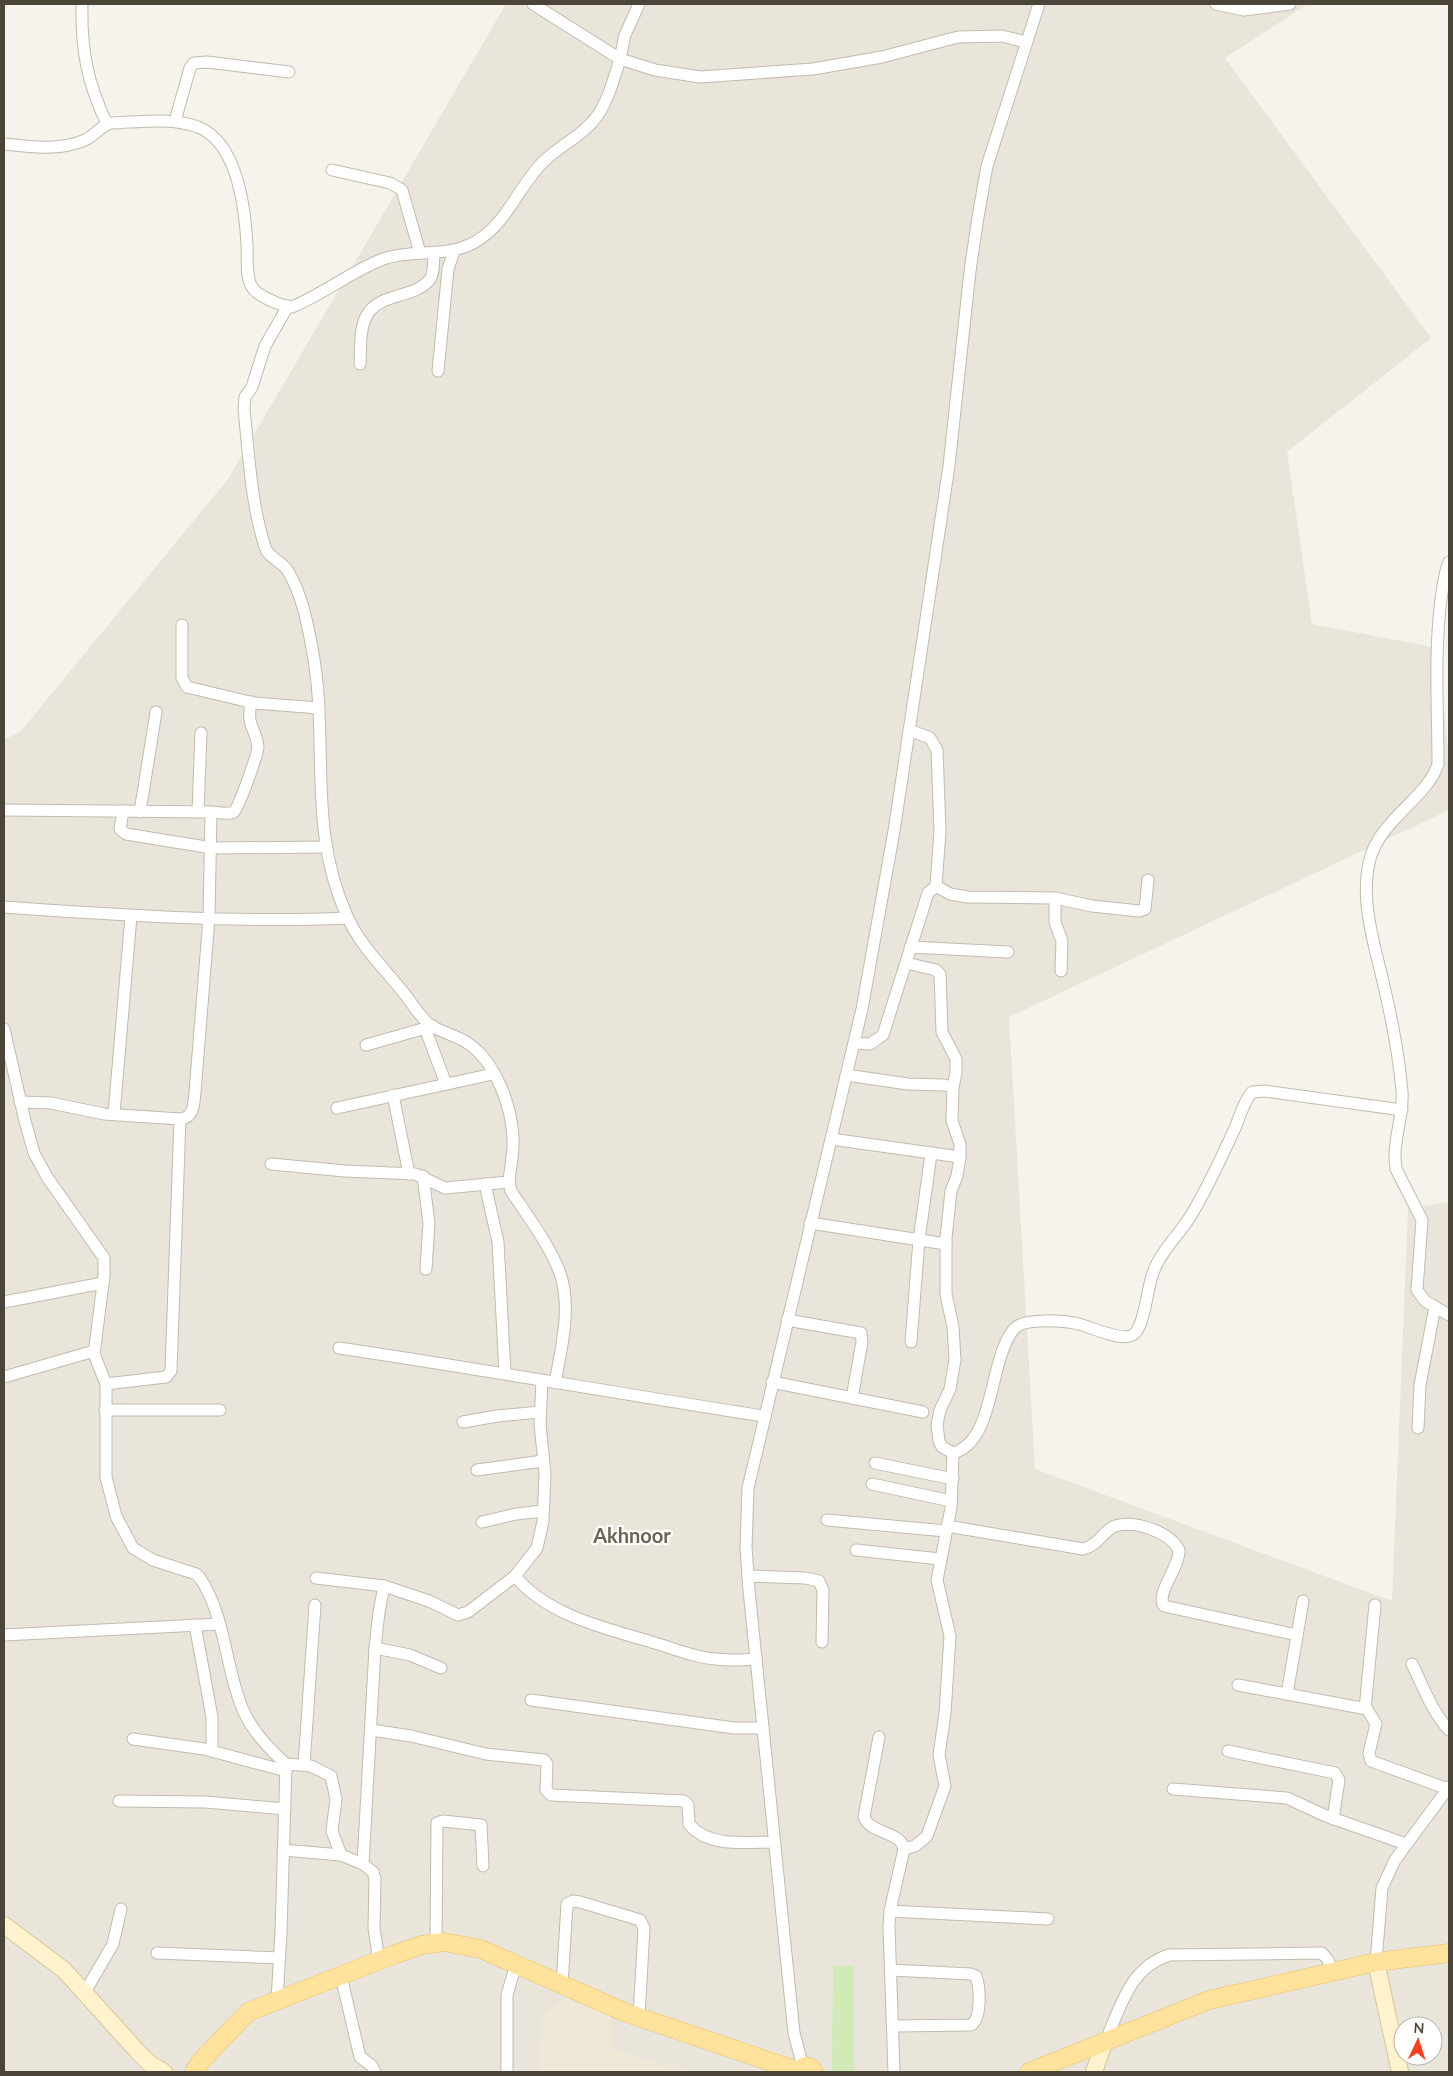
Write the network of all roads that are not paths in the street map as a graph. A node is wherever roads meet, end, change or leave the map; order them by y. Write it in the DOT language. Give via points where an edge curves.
graph roads {
  1 [pos="82,4"];
  2 [pos="533,4"];
  3 [pos="639,4"];
  4 [pos="1039,4"];
  5 [pos="1216,4"];
  6 [pos="1290,4"];
  7 [pos="1026,42"];
  8 [pos="620,59"];
  9 [pos="289,72"];
  10 [pos="175,121"];
  11 [pos="106,124"];
  12 [pos="4,144"];
  13 [pos="332,170"];
  14 [pos="454,251"];
  15 [pos="420,253"];
  16 [pos="434,253"];
  17 [pos="278,302"];
  18 [pos="360,364"];
  19 [pos="438,371"];
  20 [pos="1449,562"];
  21 [pos="182,625"];
  22 [pos="251,702"];
  23 [pos="319,708"];
  24 [pos="156,712"];
  25 [pos="909,730"];
  26 [pos="201,733"];
  27 [pos="4,810"];
  28 [pos="123,811"];
  29 [pos="140,812"];
  30 [pos="198,812"];
  31 [pos="211,812"];
  32 [pos="326,847"];
  33 [pos="212,848"];
  34 [pos="1148,880"];
  35 [pos="936,886"];
  36 [pos="1056,898"];
  37 [pos="4,907"];
  38 [pos="131,916"];
  39 [pos="209,918"];
  40 [pos="347,918"];
  41 [pos="910,946"];
  42 [pos="1008,952"];
  43 [pos="906,963"];
  44 [pos="1062,971"];
  45 [pos="429,1027"];
  46 [pos="4,1029"];
  47 [pos="854,1044"];
  48 [pos="366,1045"];
  49 [pos="493,1074"];
  50 [pos="846,1075"];
  51 [pos="446,1084"];
  52 [pos="953,1087"];
  53 [pos="393,1095"];
  54 [pos="20,1102"];
  55 [pos="337,1108"];
  56 [pos="1402,1110"];
  57 [pos="114,1114"];
  58 [pos="180,1119"];
  59 [pos="831,1139"];
  60 [pos="931,1154"];
  61 [pos="960,1157"];
  62 [pos="270,1164"];
  63 [pos="409,1174"];
  64 [pos="423,1176"];
  65 [pos="509,1182"];
  66 [pos="485,1184"];
  67 [pos="810,1223"];
  68 [pos="919,1240"];
  69 [pos="946,1244"];
  70 [pos="426,1270"];
  71 [pos="103,1283"];
  72 [pos="4,1302"];
  73 [pos="1435,1307"];
  74 [pos="1449,1315"];
  75 [pos="787,1320"];
  76 [pos="912,1342"];
  77 [pos="339,1348"];
  78 [pos="94,1351"];
  79 [pos="505,1373"];
  80 [pos="4,1377"];
  81 [pos="542,1381"];
  82 [pos="772,1382"];
  83 [pos="106,1384"];
  84 [pos="559,1384"];
  85 [pos="852,1398"];
  86 [pos="105,1410"];
  87 [pos="220,1410"];
  88 [pos="540,1412"];
  89 [pos="923,1412"];
  90 [pos="763,1416"];
  91 [pos="463,1422"];
  92 [pos="1418,1428"];
  93 [pos="953,1453"];
  94 [pos="543,1461"];
  95 [pos="875,1462"];
  96 [pos="477,1470"];
  97 [pos="953,1479"];
  98 [pos="872,1484"];
  99 [pos="951,1501"];
  100 [pos="543,1511"];
  101 [pos="828,1520"];
  102 [pos="482,1522"];
  103 [pos="946,1529"];
  104 [pos="856,1550"];
  105 [pos="940,1559"];
  106 [pos="748,1576"];
  107 [pos="316,1578"];
  108 [pos="518,1580"];
  109 [pos="384,1586"];
  110 [pos="1304,1601"];
  111 [pos="315,1604"];
  112 [pos="1375,1605"];
  113 [pos="219,1624"];
  114 [pos="195,1625"];
  115 [pos="4,1634"];
  116 [pos="1298,1635"];
  117 [pos="822,1642"];
  118 [pos="375,1648"];
  119 [pos="756,1659"];
  120 [pos="1412,1664"];
  121 [pos="441,1668"];
  122 [pos="1238,1685"];
  123 [pos="1287,1694"];
  124 [pos="530,1700"];
  125 [pos="1365,1709"];
  126 [pos="763,1728"];
  127 [pos="371,1730"];
  128 [pos="1449,1730"];
  129 [pos="878,1736"];
  130 [pos="133,1739"];
  131 [pos="212,1751"];
  132 [pos="1228,1751"];
  133 [pos="304,1765"];
  134 [pos="286,1768"];
  135 [pos="1448,1788"];
  136 [pos="1173,1789"];
  137 [pos="119,1801"];
  138 [pos="285,1809"];
  139 [pos="1334,1819"];
  140 [pos="774,1842"];
  141 [pos="1406,1844"];
  142 [pos="904,1848"];
  143 [pos="284,1850"];
  144 [pos="341,1854"];
  145 [pos="363,1864"];
  146 [pos="483,1866"];
  147 [pos="121,1909"];
  148 [pos="890,1911"];
  149 [pos="1048,1919"];
  150 [pos="4,1925"];
  151 [pos="436,1942"];
  152 [pos="1449,1952"];
  153 [pos="157,1953"];
  154 [pos="280,1958"];
  155 [pos="385,1959"];
  156 [pos="1376,1962"];
  157 [pos="516,1964"];
  158 [pos="891,1970"];
  159 [pos="1331,1971"];
  160 [pos="341,1976"];
  161 [pos="562,1985"];
  162 [pos="85,1992"];
  163 [pos="277,2001"];
  164 [pos="640,2017"];
  165 [pos="893,2026"];
  166 [pos="1104,2043"];
  167 [pos="803,2071"];
  168 [pos="164,2072"];
  169 [pos="194,2072"];
  170 [pos="375,2072"];
  171 [pos="507,2072"];
  172 [pos="894,2072"];
  173 [pos="1029,2072"];
  174 [pos="1094,2072"];
  175 [pos="1400,2072"];
  1 -- 11 [label="street" via="82,44 86,67 92,93"];
  2 -- 8 [label="street"];
  3 -- 8 [label="street" via="625,35"];
  4 -- 7 [label="street"];
  5 -- 6 [label="street" via="1248,10"];
  7 -- 8 [label="street" via="1002,36 958,37 882,57 814,69 700,77 655,70"];
  7 -- 25 [label="street" via="988,166 978,217 950,466"];
  8 -- 14 [label="street" via="606,102 597,116 579,136 542,163 504,218 489,233"];
  9 -- 10 [label="street" via="194,63"];
  10 -- 11 [label="street"];
  10 -- 17 [label="street" via="214,136 230,160 246,226 249,281 254,289"];
  11 -- 12 [label="street" via="87,139 76,143 41,148"];
  13 -- 15 [label="street" via="390,183 402,190"];
  14 -- 16 [label="street"];
  14 -- 19 [label="street" via="448,269"];
  15 -- 16 [label="street"];
  15 -- 17 [label="street" via="386,258 302,302"];
  16 -- 18 [label="street" via="433,268 424,285 381,302 368,313 362,330"];
  17 -- 23 [label="street" via="252,387 245,397 244,410 254,500 265,548 288,569 303,601 313,650"];
  20 -- 56 [label="street" via="1439,617 1436,772 1391,822 1371,856 1367,875 1370,925 1393,1032"];
  21 -- 22 [label="street" via="184,685"];
  22 -- 23 [label="street"];
  22 -- 31 [label="street" via="249,721 258,753 239,806 234,812"];
  23 -- 32 [label="street" via="320,797"];
  24 -- 29 [label="street"];
  25 -- 35 [label="street" via="930,738 938,750 940,831"];
  25 -- 47 [label="street"];
  26 -- 30 [label="street"];
  27 -- 28 [label="street"];
  28 -- 29 [label="street"];
  28 -- 33 [label="street" via="120,829 126,834"];
  29 -- 30 [label="street"];
  30 -- 31 [label="street"];
  31 -- 33 [label="street"];
  32 -- 33 [label="street"];
  32 -- 40 [label="street" via="330,870"];
  33 -- 39 [label="street"];
  34 -- 36 [label="street" via="1145,909 1139,912"];
  35 -- 36 [label="street" via="950,894 968,897"];
  35 -- 41 [label="street" via="928,893"];
  36 -- 44 [label="street" via="1055,922 1062,941"];
  37 -- 38 [label="street"];
  38 -- 39 [label="street"];
  38 -- 57 [label="street"];
  39 -- 40 [label="street"];
  39 -- 58 [label="street" via="194,1100 191,1114"];
  40 -- 45 [label="street"];
  41 -- 42 [label="street"];
  41 -- 43 [label="street"];
  43 -- 47 [label="street" via="883,1035 870,1044"];
  43 -- 52 [label="street" via="936,970 940,974 942,1032 956,1059"];
  45 -- 48 [label="street"];
  45 -- 49 [label="street" via="468,1043 485,1060"];
  45 -- 51 [label="street"];
  46 -- 54 [label="street"];
  47 -- 50 [label="street"];
  49 -- 51 [label="street"];
  49 -- 65 [label="street" via="503,1094 512,1130"];
  50 -- 52 [label="street"];
  50 -- 59 [label="street"];
  51 -- 53 [label="street"];
  52 -- 61 [label="street" via="952,1121 960,1144"];
  53 -- 55 [label="street"];
  53 -- 63 [label="street"];
  54 -- 57 [label="street"];
  54 -- 71 [label="street" via="40,1166 102,1252"];
  56 -- 73 [label="street" via="1396,1169 1422,1220 1417,1290 1419,1296"];
  56 -- 93 [label="street" via="1265,1091 1252,1092 1201,1197 1153,1273 1135,1334 1118,1336 1067,1322 1018,1325 1011,1332 974,1438 966,1447"];
  57 -- 58 [label="street"];
  58 -- 83 [label="street" via="171,1371 166,1377"];
  59 -- 60 [label="street"];
  59 -- 67 [label="street"];
  60 -- 61 [label="street"];
  60 -- 68 [label="street"];
  61 -- 69 [label="street"];
  62 -- 63 [label="street"];
  63 -- 64 [label="street"];
  64 -- 66 [label="street" via="446,1188"];
  64 -- 70 [label="street" via="429,1223"];
  65 -- 66 [label="street"];
  65 -- 84 [label="street" via="511,1192 555,1263 562,1282 565,1307"];
  66 -- 79 [label="street" via="498,1242"];
  67 -- 68 [label="street"];
  67 -- 75 [label="street"];
  68 -- 69 [label="street"];
  68 -- 76 [label="street"];
  69 -- 93 [label="street" via="946,1294 953,1326 955,1360 937,1429 942,1447"];
  71 -- 72 [label="street"];
  71 -- 78 [label="street"];
  73 -- 74 [label="street"];
  73 -- 92 [label="street" via="1420,1385"];
  75 -- 82 [label="street"];
  75 -- 85 [label="street" via="861,1333"];
  77 -- 79 [label="street"];
  78 -- 80 [label="street"];
  78 -- 83 [label="street"];
  79 -- 81 [label="street"];
  81 -- 84 [label="street"];
  81 -- 88 [label="street"];
  82 -- 85 [label="street"];
  82 -- 90 [label="street"];
  83 -- 86 [label="street"];
  84 -- 90 [label="street"];
  85 -- 89 [label="street"];
  86 -- 87 [label="street"];
  86 -- 113 [label="street" via="106,1476 122,1531 140,1553 200,1578"];
  88 -- 91 [label="street"];
  88 -- 94 [label="street"];
  90 -- 106 [label="street" via="748,1488"];
  93 -- 97 [label="street"];
  94 -- 96 [label="street"];
  94 -- 100 [label="street"];
  95 -- 97 [label="street"];
  97 -- 99 [label="street"];
  98 -- 99 [label="street"];
  99 -- 103 [label="street"];
  100 -- 102 [label="street"];
  100 -- 108 [label="street" via="537,1548"];
  101 -- 103 [label="street"];
  103 -- 105 [label="street"];
  103 -- 116 [label="street" via="1071,1548 1092,1546 1114,1527 1123,1525 1149,1529 1169,1538 1179,1550 1174,1572 1162,1595 1164,1606"];
  104 -- 105 [label="street"];
  105 -- 142 [label="street" via="938,1588 950,1636 939,1755 944,1793 928,1836 915,1846"];
  106 -- 117 [label="street" via="819,1581 823,1590"];
  106 -- 119 [label="street"];
  107 -- 109 [label="street"];
  108 -- 109 [label="street" via="458,1615"];
  108 -- 119 [label="street" via="531,1592 562,1610 610,1630 716,1659"];
  109 -- 118 [label="street"];
  110 -- 116 [label="street"];
  111 -- 133 [label="street"];
  112 -- 125 [label="street"];
  113 -- 114 [label="street"];
  113 -- 134 [label="street" via="244,1712"];
  114 -- 115 [label="street"];
  114 -- 131 [label="street" via="212,1718"];
  116 -- 123 [label="street"];
  118 -- 121 [label="street" via="395,1651"];
  118 -- 127 [label="street"];
  119 -- 126 [label="street"];
  120 -- 128 [label="street"];
  122 -- 123 [label="street"];
  123 -- 125 [label="street"];
  124 -- 126 [label="street" via="734,1728"];
  125 -- 135 [label="street" via="1376,1724 1369,1754 1372,1761"];
  126 -- 140 [label="street"];
  127 -- 140 [label="street" via="465,1750 545,1761 546,1790 551,1795 684,1801 688,1805 689,1824 704,1836 729,1842"];
  127 -- 145 [label="street"];
  129 -- 142 [label="street" via="864,1816 874,1828 900,1841"];
  130 -- 131 [label="street"];
  131 -- 134 [label="street"];
  132 -- 139 [label="street" via="1334,1773 1339,1780"];
  133 -- 134 [label="street"];
  133 -- 144 [label="street" via="325,1771 334,1783 336,1798 332,1831"];
  134 -- 138 [label="street"];
  135 -- 141 [label="street"];
  136 -- 139 [label="street" via="1287,1798"];
  137 -- 138 [label="street" via="206,1802"];
  138 -- 143 [label="street"];
  139 -- 141 [label="street"];
  140 -- 167 [label="street" via="794,2033"];
  141 -- 156 [label="street" via="1382,1888"];
  142 -- 148 [label="street"];
  143 -- 144 [label="street"];
  143 -- 154 [label="street"];
  144 -- 145 [label="street"];
  145 -- 155 [label="street" via="373,1872 375,1879 374,1928"];
  146 -- 151 [label="street" via="481,1825 437,1823"];
  147 -- 162 [label="street" via="113,1944"];
  148 -- 149 [label="street"];
  148 -- 158 [label="street"];
  150 -- 162 [label="street" via="64,1970"];
  151 -- 155 [label="main road"];
  151 -- 157 [label="main road" via="474,1947"];
  152 -- 156 [label="main road"];
  153 -- 154 [label="street"];
  154 -- 163 [label="street"];
  155 -- 160 [label="main road"];
  156 -- 159 [label="main road"];
  156 -- 175 [label="street"];
  157 -- 161 [label="main road"];
  157 -- 171 [label="street" via="507,1994"];
  158 -- 165 [label="street"];
  158 -- 165 [label="street" via="971,1974 976,1976 978,1984 977,2016 971,2025"];
  159 -- 166 [label="main road" via="1209,2000"];
  159 -- 166 [label="street" via="1322,1953 1176,1954 1161,1957 1151,1961 1137,1974"];
  160 -- 163 [label="main road"];
  160 -- 170 [label="street" via="360,2057"];
  161 -- 164 [label="main road"];
  161 -- 164 [label="street" via="567,1904 580,1902 640,1920 644,1928"];
  162 -- 168 [label="street" via="138,2052"];
  163 -- 169 [label="main road" via="248,2012"];
  164 -- 167 [label="main road"];
  165 -- 172 [label="street"];
  166 -- 173 [label="main road"];
  166 -- 174 [label="street"];
}
